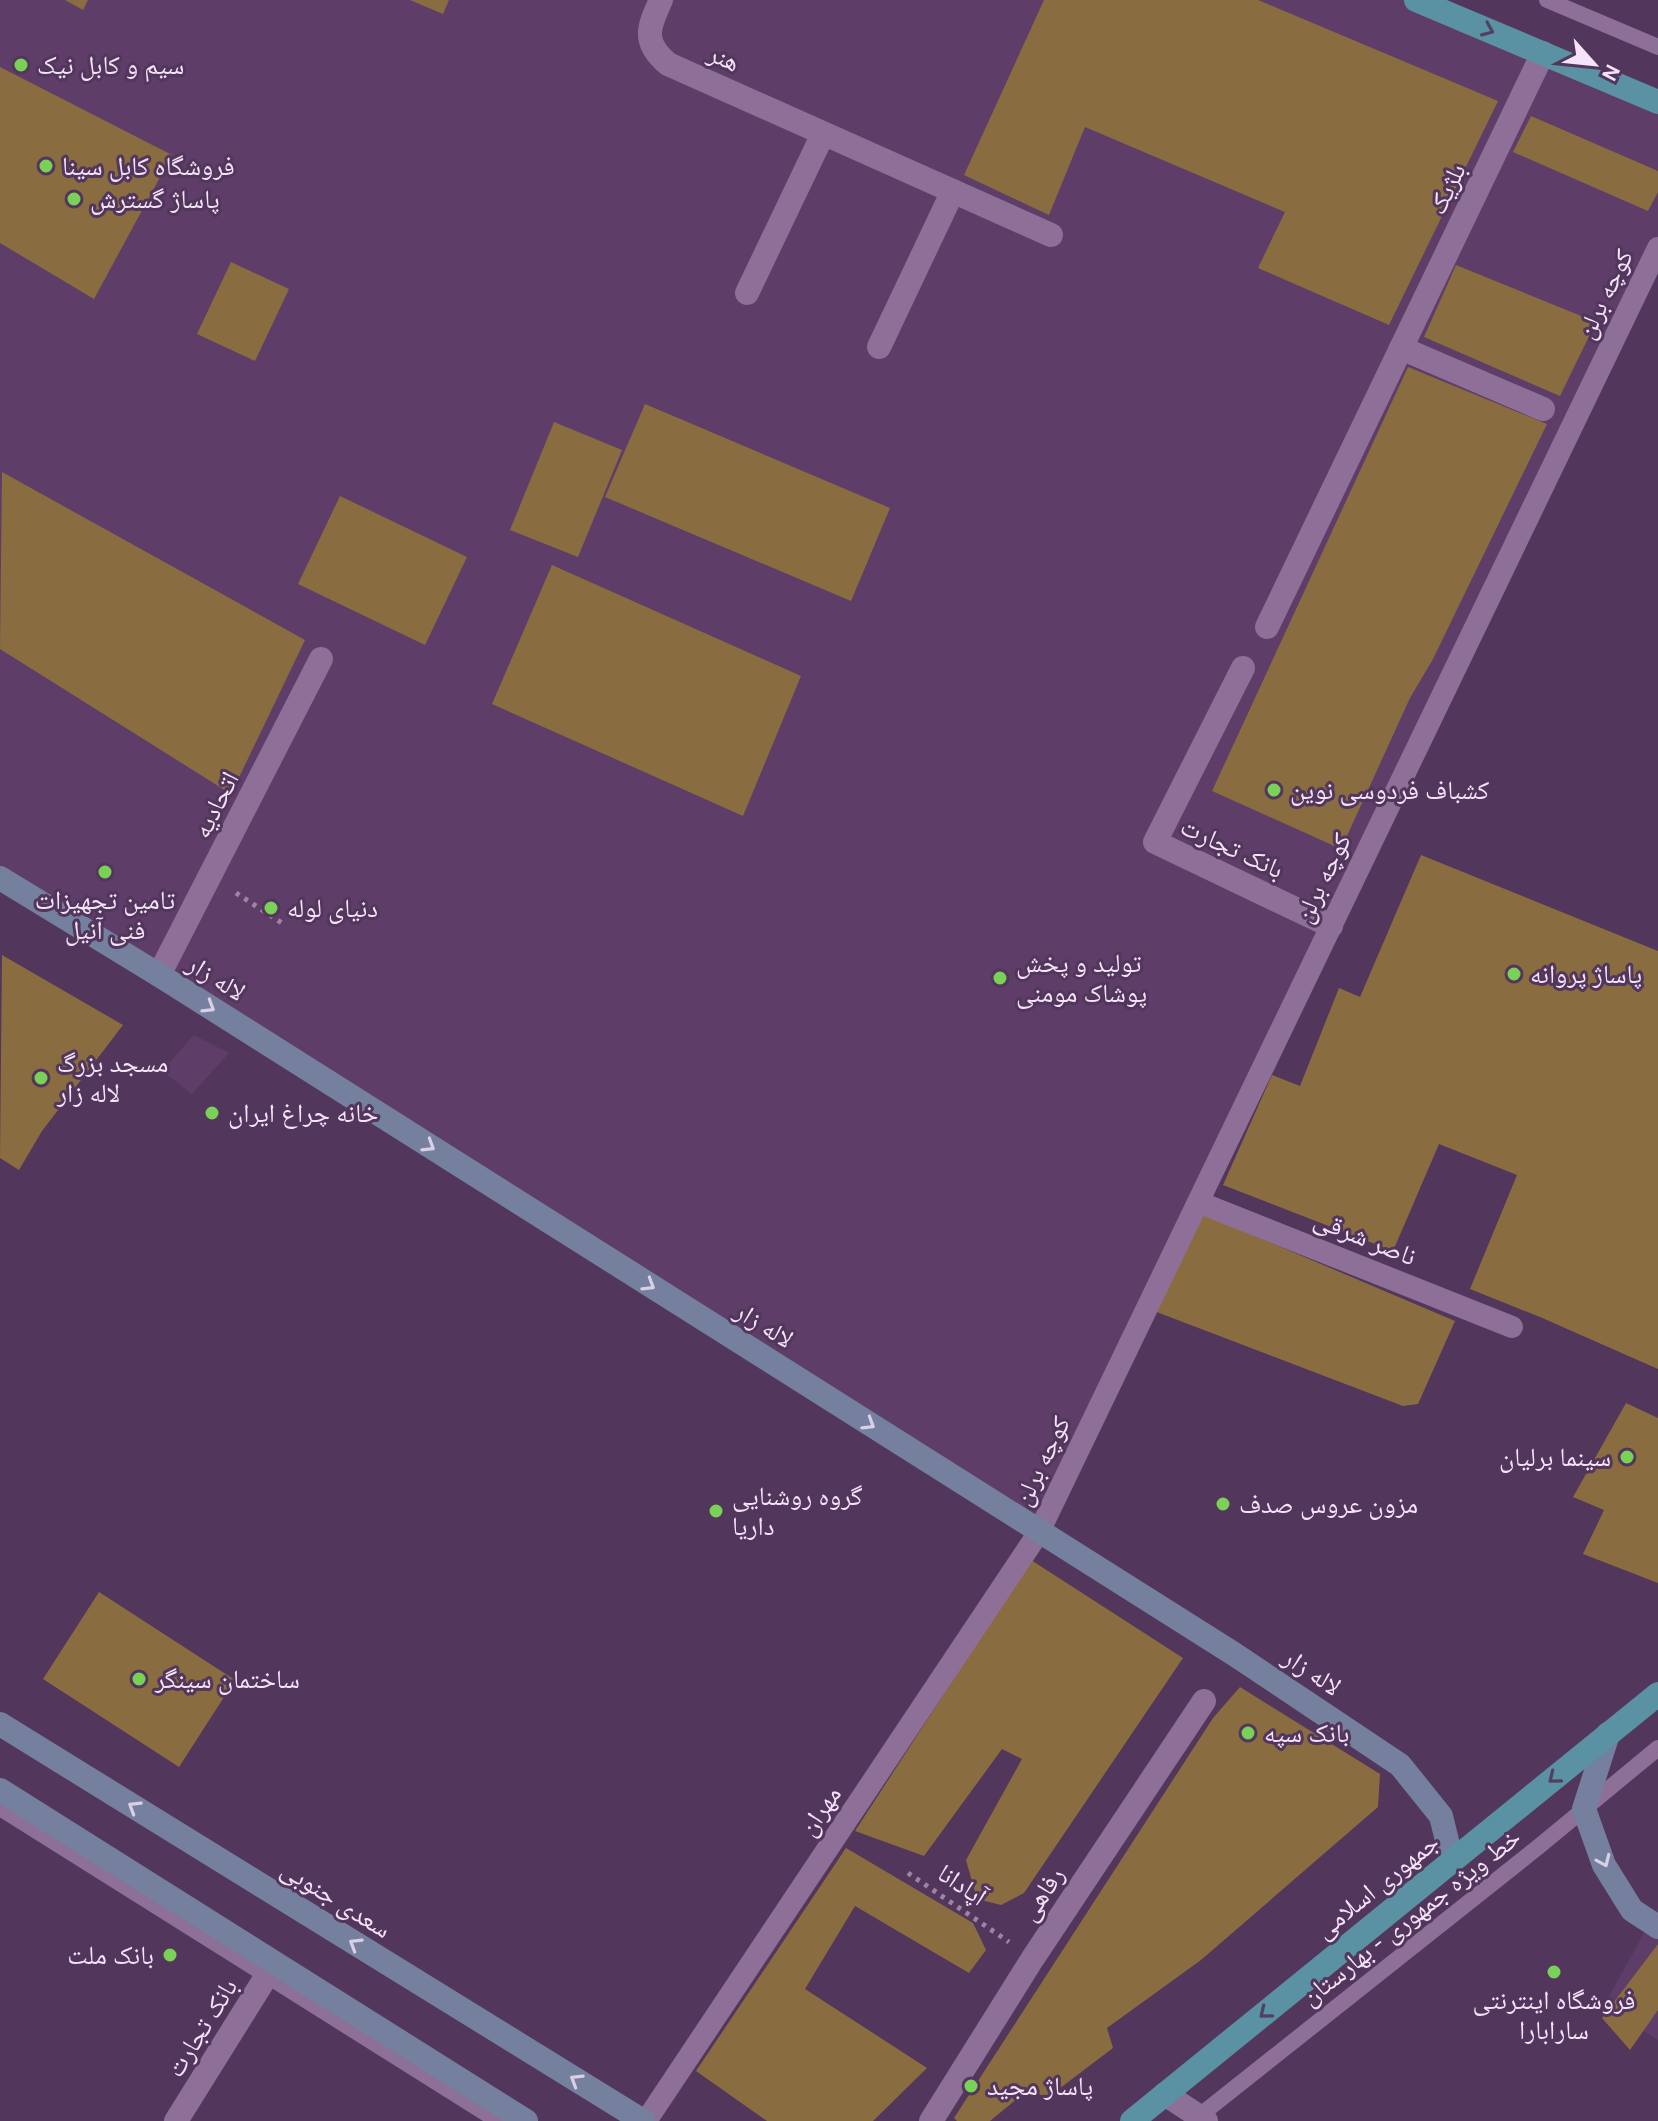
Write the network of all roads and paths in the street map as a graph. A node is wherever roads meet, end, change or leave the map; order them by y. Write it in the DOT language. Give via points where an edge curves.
graph roads {
  1 [pos="661,0"];
  2 [pos="1416,0"];
  3 [pos="1547,0"];
  4 [pos="1658,47"];
  5 [pos="1543,53"];
  6 [pos="1658,102"];
  7 [pos="823,134"];
  8 [pos="953,191"];
  9 [pos="1051,235"];
  10 [pos="1658,248"];
  11 [pos="747,293"];
  12 [pos="879,347"];
  13 [pos="1401,348"];
  14 [pos="1543,409"];
  15 [pos="1267,627"];
  16 [pos="321,659"];
  17 [pos="1243,668"];
  18 [pos="212,877"];
  19 [pos="0,878"];
  20 [pos="282,923"];
  21 [pos="1331,926"];
  22 [pos="159,975"];
  23 [pos="1198,1202"];
  24 [pos="1512,1327"];
  25 [pos="1039,1532"];
  26 [pos="1658,1694"];
  27 [pos="1204,1701"];
  28 [pos="0,1724"];
  29 [pos="1608,1734"];
  30 [pos="1658,1748"];
  31 [pos="0,1790"];
  32 [pos="0,1808"];
  33 [pos="1584,1809"];
  34 [pos="1452,1861"];
  35 [pos="908,1873"];
  36 [pos="1658,1927"];
  37 [pos="1033,1958"];
  38 [pos="271,1970"];
  39 [pos="1165,2094"];
  40 [pos="1199,2119"];
  41 [pos="176,2121"];
  42 [pos="498,2121"];
  43 [pos="526,2121"];
  44 [pos="644,2121"];
  45 [pos="931,2121"];
  46 [pos="1132,2121"];
  1 -- 7 [label="street, هنر" via="650,38 655,53 668,64"];
  2 -- 5 [label="main road, one-way"];
  3 -- 4 [label="lane"];
  5 -- 6 [label="main road"];
  5 -- 13 [label="street, بلژیک"];
  7 -- 8 [label="street, هنر"];
  7 -- 11 [label="street"];
  8 -- 9 [label="street, هنر"];
  8 -- 12 [label="street"];
  10 -- 21 [label="street, کوچه برلن"];
  13 -- 14 [label="street"];
  13 -- 15 [label="street, بلژیک" via="1373,380"];
  16 -- 18 [label="street, اتحادیه"];
  17 -- 21 [label="street, بانک تجارت" via="1155,842"];
  18 -- 20 [label="path"];
  18 -- 22 [label="street, اتحادیه"];
  19 -- 22 [label="main road, لاله زار"];
  21 -- 23 [label="street, کوچه برلن"];
  22 -- 25 [label="main road, لاله زار, one-way"];
  23 -- 24 [label="street, ناصر شرقی"];
  23 -- 25 [label="street, کوچه برلن"];
  25 -- 34 [label="main road, لاله زار" via="1400,1765 1441,1816"];
  25 -- 44 [label="street, مهران"];
  26 -- 29 [label="main road, جمهوری اسلامی"];
  27 -- 37 [label="street, رفاهی"];
  44 -- 28 [label="main road, سعدی جنوبی, one-way"];
  29 -- 33 [label="main road"];
  29 -- 34 [label="main road, جمهوری اسلامی, one-way"];
  30 -- 33 [label="lane, خط ویژه جمهوری - بهارستان"];
  31 -- 38 [label="main road"];
  32 -- 38 [label="lane"];
  33 -- 36 [label="main road, one-way" via="1604,1865 1625,1899"];
  33 -- 40 [label="lane, خط ویژه جمهوری - بهارستان"];
  34 -- 39 [label="main road, جمهوری اسلامی, one-way"];
  35 -- 37 [label="path, آپادانا"];
  37 -- 45 [label="street, رفاهی"];
  38 -- 41 [label="street, بانک تجارت"];
  38 -- 42 [label="lane"];
  38 -- 43 [label="main road"];
  39 -- 40 [label="street"];
  39 -- 46 [label="main road, جمهوری اسلامی"];
}
